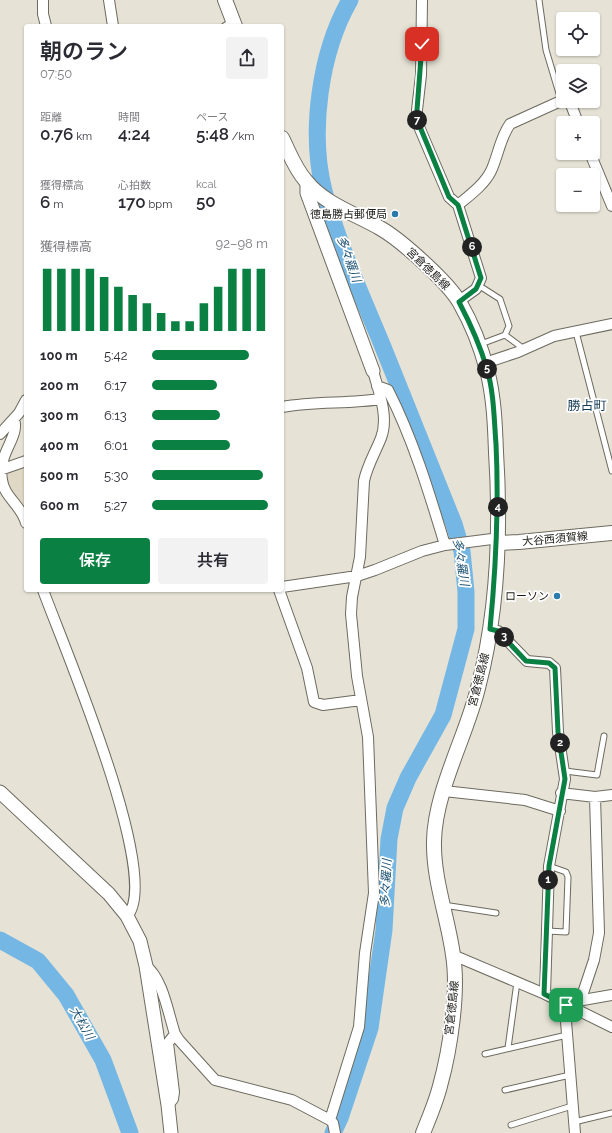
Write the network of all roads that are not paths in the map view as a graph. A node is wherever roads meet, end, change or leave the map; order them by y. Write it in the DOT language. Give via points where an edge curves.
graph roads {
  1 [pos="43,0"];
  2 [pos="109,0"];
  3 [pos="225,0"];
  4 [pos="422,0"];
  5 [pos="539,0"];
  6 [pos="46,24"];
  7 [pos="113,24"];
  8 [pos="231,24"];
  9 [pos="556,78"];
  10 [pos="556,104"];
  11 [pos="284,142"];
  12 [pos="593,160"];
  13 [pos="310,186"];
  14 [pos="458,205"];
  15 [pos="612,206"];
  16 [pos="478,285"];
  17 [pos="459,302"];
  18 [pos="612,324"];
  19 [pos="576,332"];
  20 [pos="505,335"];
  21 [pos="479,345"];
  22 [pos="524,349"];
  23 [pos="485,363"];
  24 [pos="373,371"];
  25 [pos="377,386"];
  26 [pos="381,399"];
  27 [pos="24,403"];
  28 [pos="284,407"];
  29 [pos="14,420"];
  30 [pos="0,434"];
  31 [pos="24,462"];
  32 [pos="1,469"];
  33 [pos="612,471"];
  34 [pos="24,518"];
  35 [pos="612,533"];
  36 [pos="498,543"];
  37 [pos="448,544"];
  38 [pos="357,576"];
  39 [pos="284,587"];
  40 [pos="44,592"];
  41 [pos="280,592"];
  42 [pos="490,629"];
  43 [pos="361,700"];
  44 [pos="604,736"];
  45 [pos="565,772"];
  46 [pos="444,791"];
  47 [pos="0,792"];
  48 [pos="561,793"];
  49 [pos="612,795"];
  50 [pos="595,797"];
  51 [pos="560,811"];
  52 [pos="549,866"];
  53 [pos="444,907"];
  54 [pos="496,913"];
  55 [pos="127,916"];
  56 [pos="546,931"];
  57 [pos="453,955"];
  58 [pos="146,966"];
  59 [pos="517,982"];
  60 [pos="544,994"];
  61 [pos="612,995"];
  62 [pos="583,1000"];
  63 [pos="566,1005"];
  64 [pos="612,1027"];
  65 [pos="175,1034"];
  66 [pos="567,1035"];
  67 [pos="508,1048"];
  68 [pos="485,1054"];
  69 [pos="570,1075"];
  70 [pos="505,1090"];
  71 [pos="168,1105"];
  72 [pos="572,1106"];
  73 [pos="612,1113"];
  74 [pos="331,1121"];
  75 [pos="574,1122"];
  76 [pos="510,1125"];
  77 [pos="171,1133"];
  78 [pos="336,1133"];
  79 [pos="423,1133"];
  80 [pos="575,1133"];
  1 -- 6 [label="street"];
  2 -- 7 [label="street"];
  3 -- 8 [label="main road"];
  4 -- 14 [label="street" via="418,122 449,197"];
  5 -- 9 [label="lane" via="546,50"];
  10 -- 14 [label="street" via="510,124 486,178"];
  11 -- 13 [label="main road, 宮倉徳島線" via="299,172"];
  12 -- 15 [label="street"];
  13 -- 17 [label="main road, 宮倉徳島線" via="337,206 384,230 445,283"];
  13 -- 24 [label="street" via="307,193"];
  14 -- 16 [label="street" via="480,270 481,278"];
  16 -- 17 [label="street"];
  16 -- 20 [label="lane" via="500,299 509,326"];
  17 -- 21 [label="main road, 宮倉徳島線"];
  18 -- 19 [label="street"];
  19 -- 22 [label="street" via="554,336"];
  19 -- 33 [label="lane"];
  20 -- 21 [label="lane"];
  20 -- 22 [label="lane"];
  21 -- 23 [label="main road, 宮倉徳島線"];
  22 -- 23 [label="street"];
  23 -- 36 [label="main road, 宮倉徳島線" via="493,404 498,484"];
  24 -- 25 [label="street"];
  25 -- 26 [label="street"];
  25 -- 37 [label="street" via="388,390 400,414"];
  26 -- 28 [label="street" via="345,403 302,403"];
  26 -- 38 [label="street" via="384,425 364,481"];
  27 -- 29 [label="street"];
  29 -- 30 [label="street"];
  29 -- 32 [label="street" via="15,429"];
  31 -- 32 [label="street"];
  32 -- 34 [label="street" via="4,487 20,508"];
  35 -- 36 [label="main road, 大谷西須賀線"];
  36 -- 37 [label="street" via="492,539"];
  36 -- 42 [label="main road, 宮倉徳島線"];
  37 -- 38 [label="street" via="422,551"];
  38 -- 39 [label="street"];
  38 -- 43 [label="street" via="351,614"];
  40 -- 55 [label="street" via="101,740 122,813 134,882 132,912"];
  41 -- 43 [label="street" via="307,668 314,702 322,706"];
  42 -- 45 [label="street" via="498,631 526,661 549,663 555,668 558,732"];
  42 -- 46 [label="main road, 宮倉徳島線" via="478,690"];
  43 -- 74 [label="street" via="368,737 374,893 365,953 359,1027"];
  44 -- 45 [label="lane" via="597,775"];
  45 -- 48 [label="street"];
  46 -- 51 [label="street" via="525,800"];
  46 -- 53 [label="main road, 宮倉徳島線" via="437,812 434,842"];
  47 -- 55 [label="street" via="109,894"];
  48 -- 50 [label="street"];
  48 -- 51 [label="street"];
  49 -- 50 [label="street"];
  50 -- 62 [label="street" via="599,933"];
  51 -- 52 [label="street"];
  52 -- 56 [label="street"];
  52 -- 56 [label="lane" via="566,872 568,877 566,932"];
  53 -- 54 [label="lane"];
  53 -- 57 [label="main road, 宮倉徳島線"];
  55 -- 58 [label="street" via="140,942"];
  56 -- 60 [label="street"];
  57 -- 59 [label="street"];
  57 -- 79 [label="main road, 宮倉徳島線" via="455,993 444,1069 440,1089"];
  58 -- 65 [label="street" via="157,979"];
  58 -- 71 [label="street"];
  59 -- 60 [label="street"];
  59 -- 67 [label="lane"];
  60 -- 63 [label="street"];
  61 -- 62 [label="street"];
  62 -- 63 [label="street"];
  63 -- 64 [label="street"];
  63 -- 66 [label="street"];
  65 -- 71 [label="street" via="168,1042 174,1092 173,1099"];
  65 -- 74 [label="street" via="215,1080 292,1100"];
  66 -- 67 [label="lane"];
  66 -- 69 [label="street"];
  67 -- 68 [label="lane"];
  69 -- 70 [label="lane"];
  69 -- 72 [label="street"];
  71 -- 77 [label="street"];
  72 -- 75 [label="street"];
  72 -- 76 [label="lane"];
  73 -- 75 [label="lane"];
  74 -- 78 [label="street"];
  75 -- 80 [label="street"];
}
